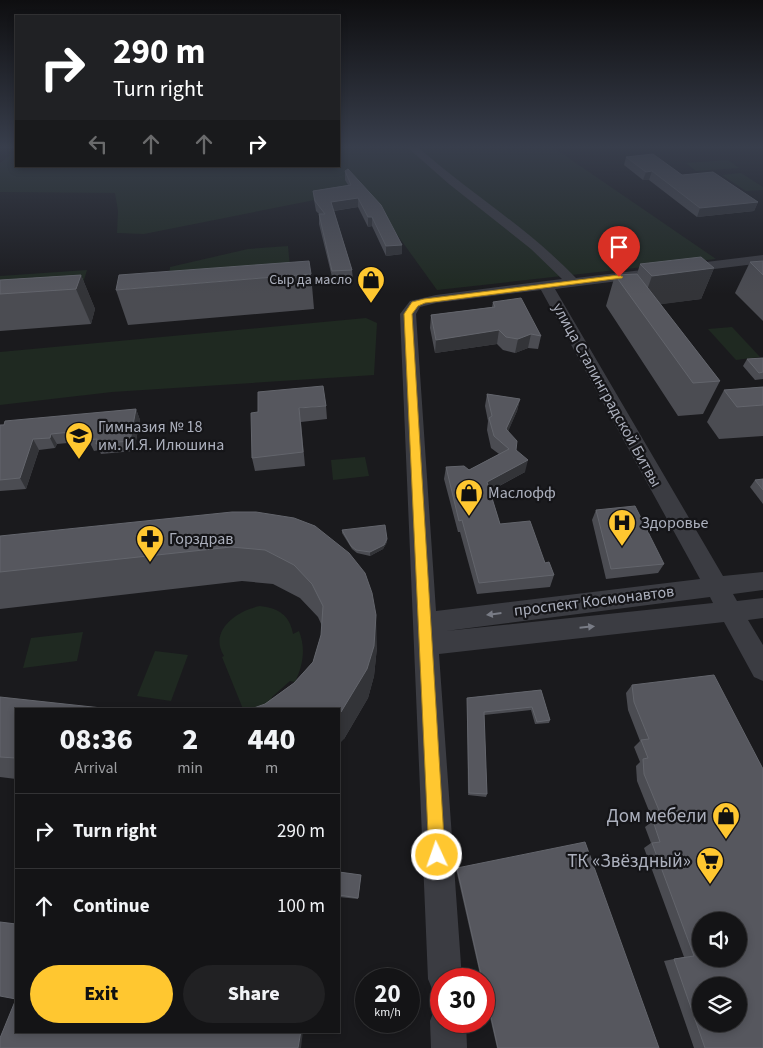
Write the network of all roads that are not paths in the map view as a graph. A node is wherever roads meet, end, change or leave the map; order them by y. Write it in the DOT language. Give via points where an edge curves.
graph roads {
  1 [pos="471,197"];
  2 [pos="763,259"];
  3 [pos="573,282"];
  4 [pos="546,286"];
  5 [pos="763,581"];
  6 [pos="716,586"];
  7 [pos="763,608"];
  8 [pos="730,612"];
  9 [pos="425,633"];
  10 [pos="763,669"];
  11 [pos="444,968"];
  12 [pos="448,1033"];
  13 [pos="449,1048"];
  1 -- 3 [label="street"];
  2 -- 3 [label="street, улица Сталинградской Битвы"];
  3 -- 4 [label="street, улица Сталинградской Битвы"];
  4 -- 6 [label="street, улица Сталинградской Битвы"];
  4 -- 9 [label="street" via="424,301 415,304 408,314"];
  5 -- 6 [label="street, проспект Космонавтов"];
  6 -- 8 [label="street, улица Сталинградской Битвы"];
  6 -- 9 [label="street, проспект Космонавтов, one-way"];
  7 -- 8 [label="street, проспект Космонавтов"];
  9 -- 8 [label="street, проспект Космонавтов, one-way"];
  8 -- 10 [label="street, улица Сталинградской Битвы"];
  9 -- 11 [label="street"];
  12 -- 13 [label="street"];
}
